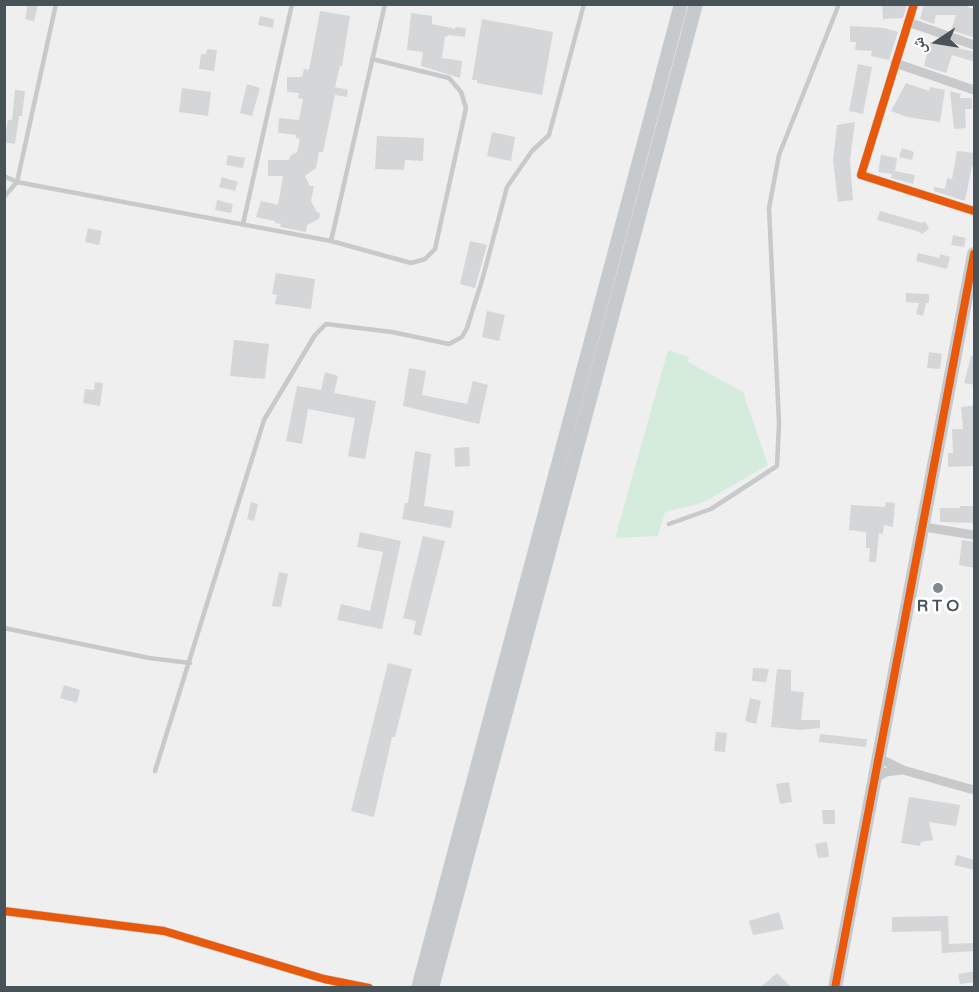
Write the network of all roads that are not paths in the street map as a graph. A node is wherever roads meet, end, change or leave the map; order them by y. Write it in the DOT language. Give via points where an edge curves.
graph roads {
  1 [pos="56,4"];
  2 [pos="292,4"];
  3 [pos="385,4"];
  4 [pos="584,4"];
  5 [pos="681,4"];
  6 [pos="696,4"];
  7 [pos="839,4"];
  8 [pos="914,4"];
  9 [pos="908,22"];
  10 [pos="975,45"];
  11 [pos="372,59"];
  12 [pos="895,63"];
  13 [pos="975,90"];
  14 [pos="4,176"];
  15 [pos="17,182"];
  16 [pos="4,197"];
  17 [pos="975,212"];
  18 [pos="243,224"];
  19 [pos="331,241"];
  20 [pos="975,254"];
  21 [pos="969,318"];
  22 [pos="669,524"];
  23 [pos="924,527"];
  24 [pos="975,535"];
  25 [pos="4,628"];
  26 [pos="190,663"];
  27 [pos="879,758"];
  28 [pos="903,770"];
  29 [pos="155,771"];
  30 [pos="875,777"];
  31 [pos="975,790"];
  32 [pos="4,911"];
  33 [pos="369,987"];
  34 [pos="418,987"];
  35 [pos="432,987"];
  36 [pos="835,987"];
  1 -- 15 [label="lane"];
  2 -- 18 [label="lane"];
  3 -- 11 [label="lane"];
  4 -- 26 [label="lane" via="552,129 507,187 462,338 448,344 326,324 315,335 264,420"];
  5 -- 34 [label="main road"];
  6 -- 35 [label="main road"];
  7 -- 22 [label="lane" via="779,155 769,208 779,423 777,466 711,509"];
  8 -- 9 [label="street"];
  9 -- 10 [label="street"];
  9 -- 12 [label="street"];
  11 -- 19 [label="lane"];
  11 -- 19 [label="lane" via="449,78 461,92 466,108 435,249 425,259 411,263"];
  12 -- 13 [label="street"];
  12 -- 17 [label="street" via="861,175"];
  14 -- 15 [label="lane"];
  15 -- 16 [label="lane"];
  15 -- 18 [label="lane"];
  18 -- 19 [label="lane"];
  20 -- 21 [label="main road"];
  21 -- 23 [label="main road"];
  23 -- 24 [label="street"];
  23 -- 27 [label="main road"];
  25 -- 26 [label="lane"];
  26 -- 29 [label="lane"];
  27 -- 28 [label="street"];
  27 -- 30 [label="main road"];
  28 -- 30 [label="street"];
  28 -- 31 [label="street"];
  30 -- 36 [label="main road"];
  32 -- 33 [label="street" via="164,931 324,979"];
}
